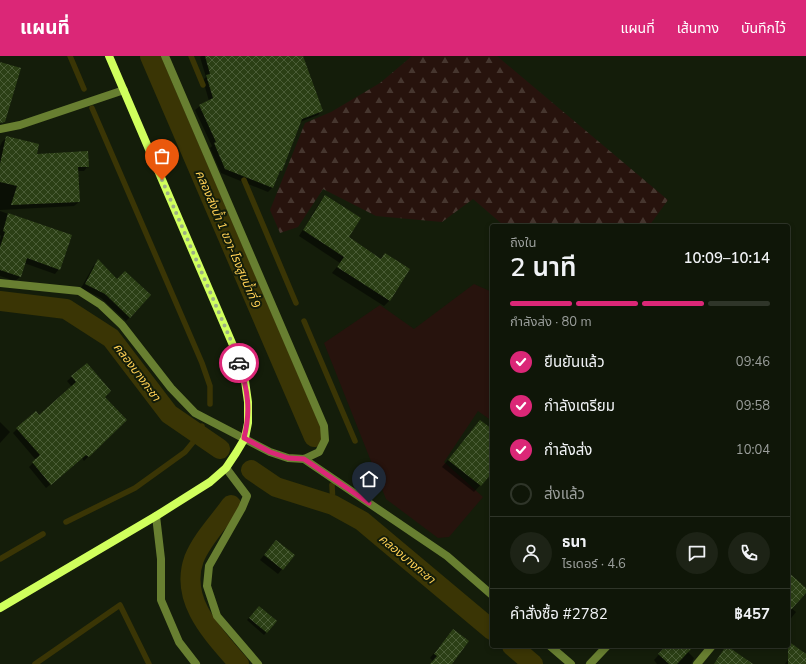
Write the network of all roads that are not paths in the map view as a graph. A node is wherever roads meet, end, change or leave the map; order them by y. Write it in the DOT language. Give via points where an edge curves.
graph roads {
  1 [pos="110,56"];
  2 [pos="165,56"];
  3 [pos="124,90"];
  4 [pos="0,129"];
  5 [pos="0,282"];
  6 [pos="244,438"];
  7 [pos="304,459"];
  8 [pos="226,468"];
  9 [pos="156,516"];
  10 [pos="490,593"];
  11 [pos="0,608"];
  12 [pos="552,648"];
  13 [pos="605,648"];
  14 [pos="710,648"];
  15 [pos="196,664"];
  16 [pos="258,664"];
  17 [pos="570,664"];
  18 [pos="590,664"];
  19 [pos="697,664"];
  1 -- 3 [label="main road"];
  2 -- 7 [label="street" via="324,426 325,440 319,452"];
  3 -- 4 [label="street" via="20,125"];
  3 -- 6 [label="main road" via="235,350 245,381 248,402 248,423"];
  5 -- 6 [label="street" via="79,291 101,305 122,324 171,388 195,413"];
  6 -- 7 [label="street" via="270,452 288,458"];
  6 -- 8 [label="main road"];
  7 -- 10 [label="street" via="447,556"];
  8 -- 9 [label="main road" via="210,482"];
  8 -- 16 [label="street" via="247,496 209,566 207,586 217,616"];
  9 -- 11 [label="main road"];
  9 -- 15 [label="street" via="161,559 161,600 179,642"];
  12 -- 17 [label="street"];
  13 -- 18 [label="street"];
  14 -- 19 [label="street"];
}
